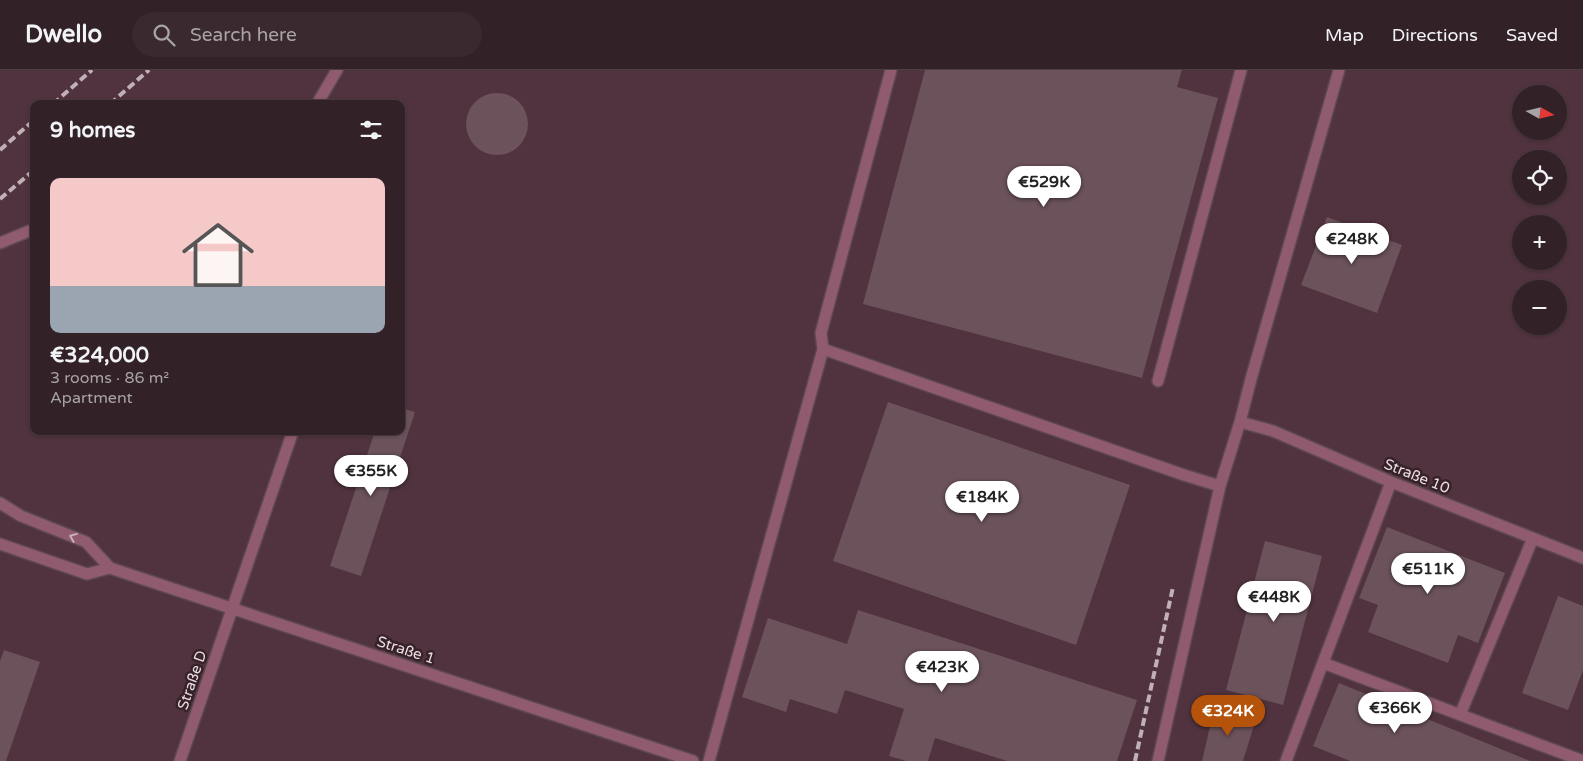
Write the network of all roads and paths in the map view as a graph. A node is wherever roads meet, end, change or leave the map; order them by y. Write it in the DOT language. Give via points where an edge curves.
graph roads {
  1 [pos="337,70"];
  2 [pos="891,70"];
  3 [pos="1241,70"];
  4 [pos="1338,70"];
  5 [pos="319,100"];
  6 [pos="30,231"];
  7 [pos="0,243"];
  8 [pos="823,349"];
  9 [pos="1158,381"];
  10 [pos="1240,422"];
  11 [pos="293,435"];
  12 [pos="1391,482"];
  13 [pos="1220,486"];
  14 [pos="0,503"];
  15 [pos="1533,538"];
  16 [pos="0,544"];
  17 [pos="1583,558"];
  18 [pos="110,568"];
  19 [pos="233,608"];
  20 [pos="1323,663"];
  21 [pos="1460,715"];
  22 [pos="180,761"];
  23 [pos="692,761"];
  24 [pos="709,761"];
  25 [pos="1158,761"];
  26 [pos="1286,761"];
  27 [pos="1583,761"];
  1 -- 5 [label="lane"];
  2 -- 8 [label="lane" via="821,333"];
  3 -- 9 [label="lane"];
  4 -- 10 [label="lane"];
  6 -- 7 [label="lane"];
  8 -- 13 [label="lane"];
  8 -- 24 [label="lane"];
  10 -- 12 [label="lane, Straße 10" via="1273,431"];
  10 -- 13 [label="lane"];
  11 -- 19 [label="lane, Straße D"];
  12 -- 15 [label="lane, Straße 10"];
  12 -- 20 [label="lane"];
  13 -- 25 [label="lane"];
  18 -- 14 [label="lane, one-way" via="86,542 21,516"];
  15 -- 17 [label="lane, Straße 10"];
  15 -- 21 [label="lane"];
  16 -- 18 [label="lane" via="87,574"];
  18 -- 19 [label="lane, Straße 1"];
  19 -- 22 [label="lane, Straße D"];
  19 -- 23 [label="lane, Straße 1"];
  20 -- 21 [label="lane"];
  20 -- 26 [label="lane"];
  21 -- 27 [label="lane"];
}
